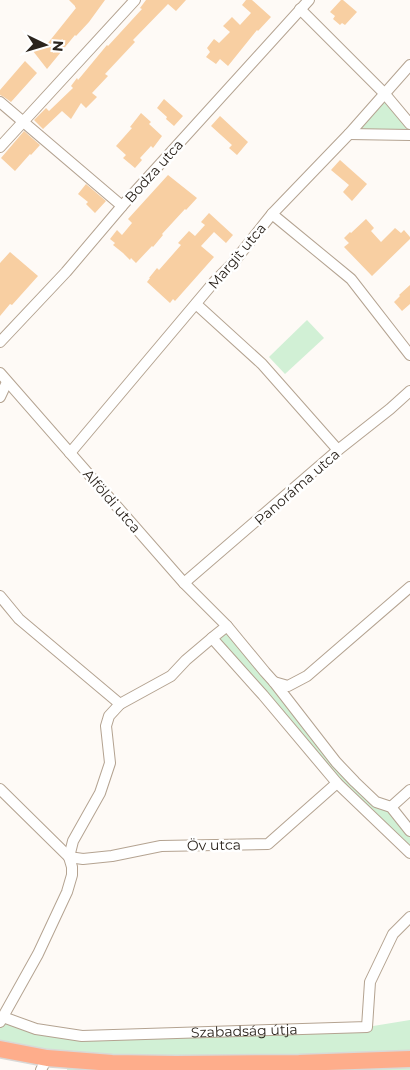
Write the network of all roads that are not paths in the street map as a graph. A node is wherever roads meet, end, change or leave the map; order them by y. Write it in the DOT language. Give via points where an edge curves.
graph roads {
  1 [pos="134,0"];
  2 [pos="309,0"];
  3 [pos="300,9"];
  4 [pos="410,65"];
  5 [pos="384,93"];
  6 [pos="0,102"];
  7 [pos="23,122"];
  8 [pos="410,124"];
  9 [pos="349,134"];
  10 [pos="410,136"];
  11 [pos="0,147"];
  12 [pos="122,206"];
  13 [pos="272,214"];
  14 [pos="196,304"];
  15 [pos="0,342"];
  16 [pos="410,355"];
  17 [pos="0,373"];
  18 [pos="7,382"];
  19 [pos="410,391"];
  20 [pos="0,397"];
  21 [pos="338,450"];
  22 [pos="70,453"];
  23 [pos="184,583"];
  24 [pos="410,587"];
  25 [pos="0,596"];
  26 [pos="227,626"];
  27 [pos="212,638"];
  28 [pos="274,682"];
  29 [pos="120,704"];
  30 [pos="337,783"];
  31 [pos="0,789"];
  32 [pos="410,790"];
  33 [pos="391,807"];
  34 [pos="410,831"];
  35 [pos="410,853"];
  36 [pos="69,857"];
  37 [pos="410,917"];
  38 [pos="1,1020"];
  39 [pos="0,1049"];
  40 [pos="410,1059"];
  41 [pos="44,1064"];
  1 -- 7 [label="street"];
  2 -- 3 [label="street, Bodza utca"];
  3 -- 5 [label="street"];
  3 -- 12 [label="street, Bodza utca"];
  4 -- 5 [label="street, Margit utca"];
  5 -- 8 [label="street"];
  5 -- 9 [label="street, Margit utca"];
  6 -- 7 [label="street"];
  7 -- 11 [label="street"];
  7 -- 12 [label="street"];
  9 -- 10 [label="street"];
  9 -- 13 [label="street, Margit utca"];
  12 -- 15 [label="street, Bodza utca"];
  13 -- 14 [label="street, Margit utca"];
  13 -- 16 [label="street" via="351,279"];
  14 -- 21 [label="street" via="262,364"];
  14 -- 22 [label="street, Margit utca"];
  17 -- 18 [label="street, Alföldi utca"];
  18 -- 20 [label="street"];
  18 -- 22 [label="street, Alföldi utca"];
  19 -- 21 [label="street, Panoráma utca"];
  21 -- 23 [label="street, Panoráma utca"];
  22 -- 23 [label="street, Alföldi utca"];
  23 -- 26 [label="street, Alföldi utca"];
  24 -- 28 [label="street" via="307,676 288,686"];
  25 -- 29 [label="street" via="19,619"];
  26 -- 27 [label="street"];
  26 -- 28 [label="street, Alföldi utca"];
  27 -- 29 [label="street" via="171,676"];
  27 -- 30 [label="street"];
  28 -- 33 [label="street, Alföldi utca" via="354,782 376,802"];
  29 -- 36 [label="street" via="106,726 110,758 108,770 100,792 73,841"];
  30 -- 35 [label="street"];
  30 -- 36 [label="street, Öv utca" via="268,844 161,846 112,856"];
  31 -- 36 [label="street"];
  32 -- 33 [label="street"];
  33 -- 34 [label="street, Alföldi utca"];
  36 -- 38 [label="street" via="72,875 67,892 38,954"];
  37 -- 38 [label="street, Szabadság útja" via="393,934 370,982 367,1027 82,1036"];
  39 -- 41 [label="main road"];
  40 -- 41 [label="main road"];
}
